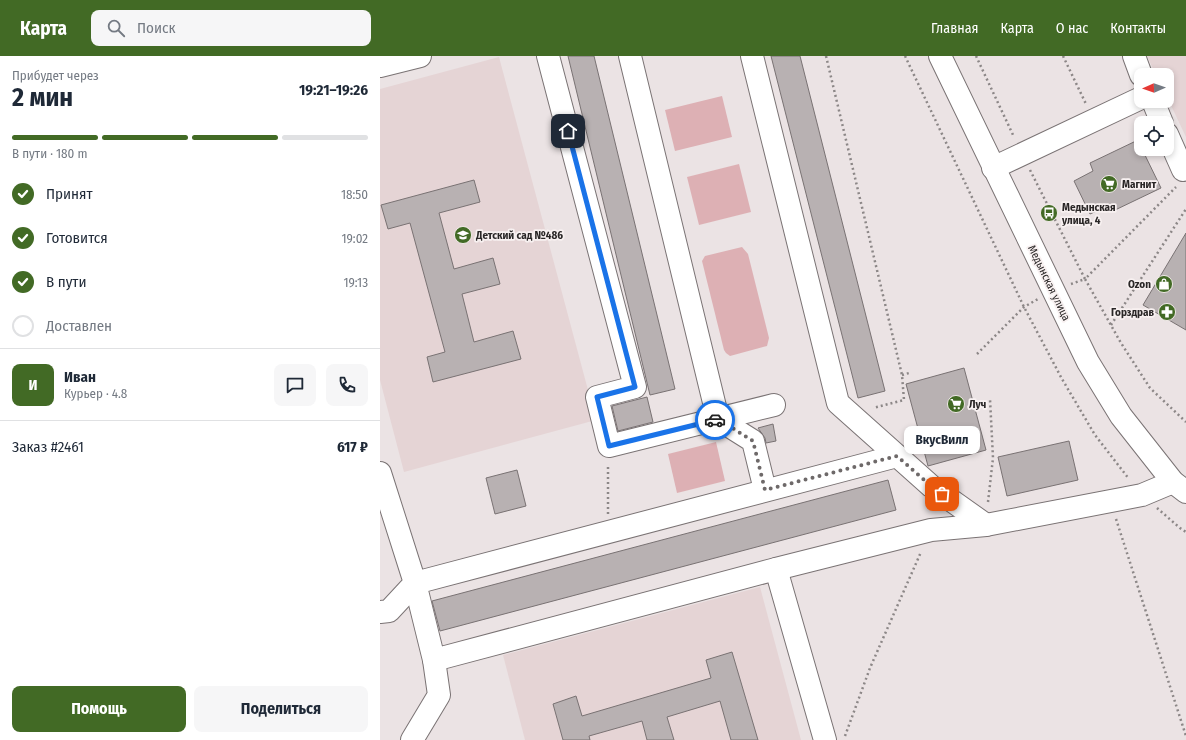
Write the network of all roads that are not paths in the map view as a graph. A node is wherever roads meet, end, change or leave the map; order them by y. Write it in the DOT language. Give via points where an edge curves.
graph roads {
  1 [pos="420,56"];
  2 [pos="548,56"];
  3 [pos="630,56"];
  4 [pos="752,56"];
  5 [pos="940,56"];
  6 [pos="1134,56"];
  7 [pos="380,66"];
  8 [pos="1138,68"];
  9 [pos="1134,101"];
  10 [pos="1174,150"];
  11 [pos="993,168"];
  12 [pos="1184,174"];
  13 [pos="774,405"];
  14 [pos="718,419"];
  15 [pos="897,456"];
  16 [pos="380,473"];
  17 [pos="1179,487"];
  18 [pos="765,490"];
  19 [pos="986,525"];
  20 [pos="776,568"];
  21 [pos="415,583"];
  22 [pos="380,612"];
  23 [pos="434,660"];
  24 [pos="412,740"];
  25 [pos="825,740"];
  1 -- 7 [label="street"];
  2 -- 14 [label="street" via="635,387 597,397 609,446"];
  3 -- 14 [label="street"];
  4 -- 15 [label="street" via="838,402"];
  5 -- 11 [label="street, Медынская улица"];
  6 -- 8 [label="street"];
  9 -- 11 [label="street"];
  10 -- 12 [label="street"];
  11 -- 17 [label="street, Медынская улица" via="1088,362 1121,416"];
  13 -- 14 [label="street"];
  14 -- 18 [label="street" via="753,441"];
  15 -- 18 [label="street"];
  15 -- 19 [label="street" via="931,486"];
  16 -- 21 [label="street"];
  17 -- 19 [label="street"];
  18 -- 21 [label="street"];
  19 -- 20 [label="street" via="931,530"];
  20 -- 23 [label="street"];
  20 -- 25 [label="street"];
  21 -- 22 [label="street" via="389,611"];
  21 -- 23 [label="street"];
  23 -- 24 [label="street" via="439,695"];
}
